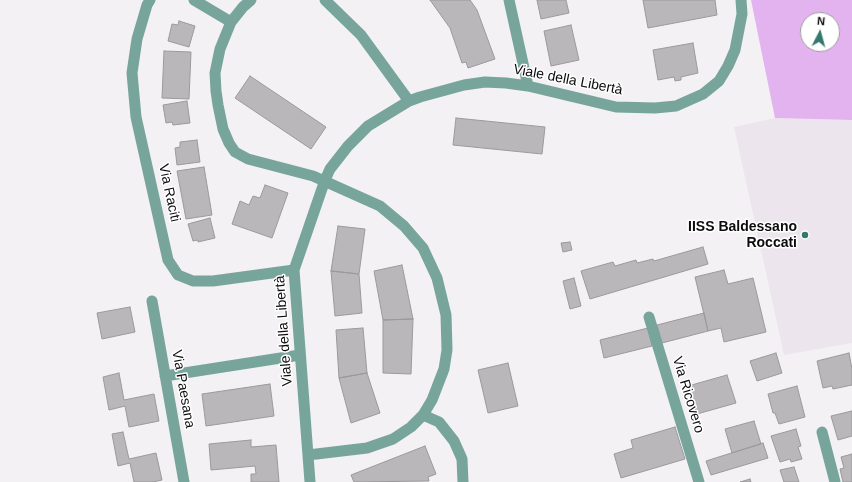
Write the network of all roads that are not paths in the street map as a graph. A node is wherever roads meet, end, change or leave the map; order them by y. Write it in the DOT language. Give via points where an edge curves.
graph roads {
  1 [pos="150,0"];
  2 [pos="194,0"];
  3 [pos="251,0"];
  4 [pos="325,0"];
  5 [pos="508,0"];
  6 [pos="741,0"];
  7 [pos="231,22"];
  8 [pos="528,86"];
  9 [pos="409,101"];
  10 [pos="325,180"];
  11 [pos="294,270"];
  12 [pos="152,301"];
  13 [pos="649,317"];
  14 [pos="300,356"];
  15 [pos="165,376"];
  16 [pos="423,414"];
  17 [pos="822,432"];
  18 [pos="308,454"];
  19 [pos="184,482"];
  20 [pos="310,482"];
  21 [pos="463,482"];
  22 [pos="699,482"];
  23 [pos="835,482"];
  1 -- 11 [label="street, Via Raciti" via="137,39 132,73 136,117 168,260 178,275 193,281 213,281"];
  2 -- 7 [label="street"];
  3 -- 7 [label="street"];
  4 -- 9 [label="street" via="360,35"];
  5 -- 8 [label="street"];
  6 -- 8 [label="street, Viale della Libertà" via="742,14 735,50 719,82 703,94 676,106 616,107"];
  7 -- 10 [label="street" via="220,49 215,73 218,105 229,143 235,152 248,159"];
  8 -- 9 [label="street, Viale della Libertà" via="485,82 464,85"];
  9 -- 10 [label="street, Viale della Libertà" via="368,126 348,146 330,169"];
  10 -- 11 [label="street, Viale della Libertà"];
  10 -- 16 [label="street" via="380,206 404,226 423,248 437,278 446,315 447,350 439,386"];
  11 -- 14 [label="street, Viale della Libertà"];
  12 -- 15 [label="street, Via Paesana"];
  13 -- 22 [label="street, Via Ricovero"];
  14 -- 15 [label="street"];
  14 -- 18 [label="street, Viale della Libertà"];
  15 -- 19 [label="street, Via Paesana"];
  16 -- 18 [label="street" via="411,427 380,444 367,448"];
  16 -- 21 [label="street" via="439,422 454,441 462,459"];
  17 -- 23 [label="street"];
  18 -- 20 [label="street, Viale della Libertà"];
}
